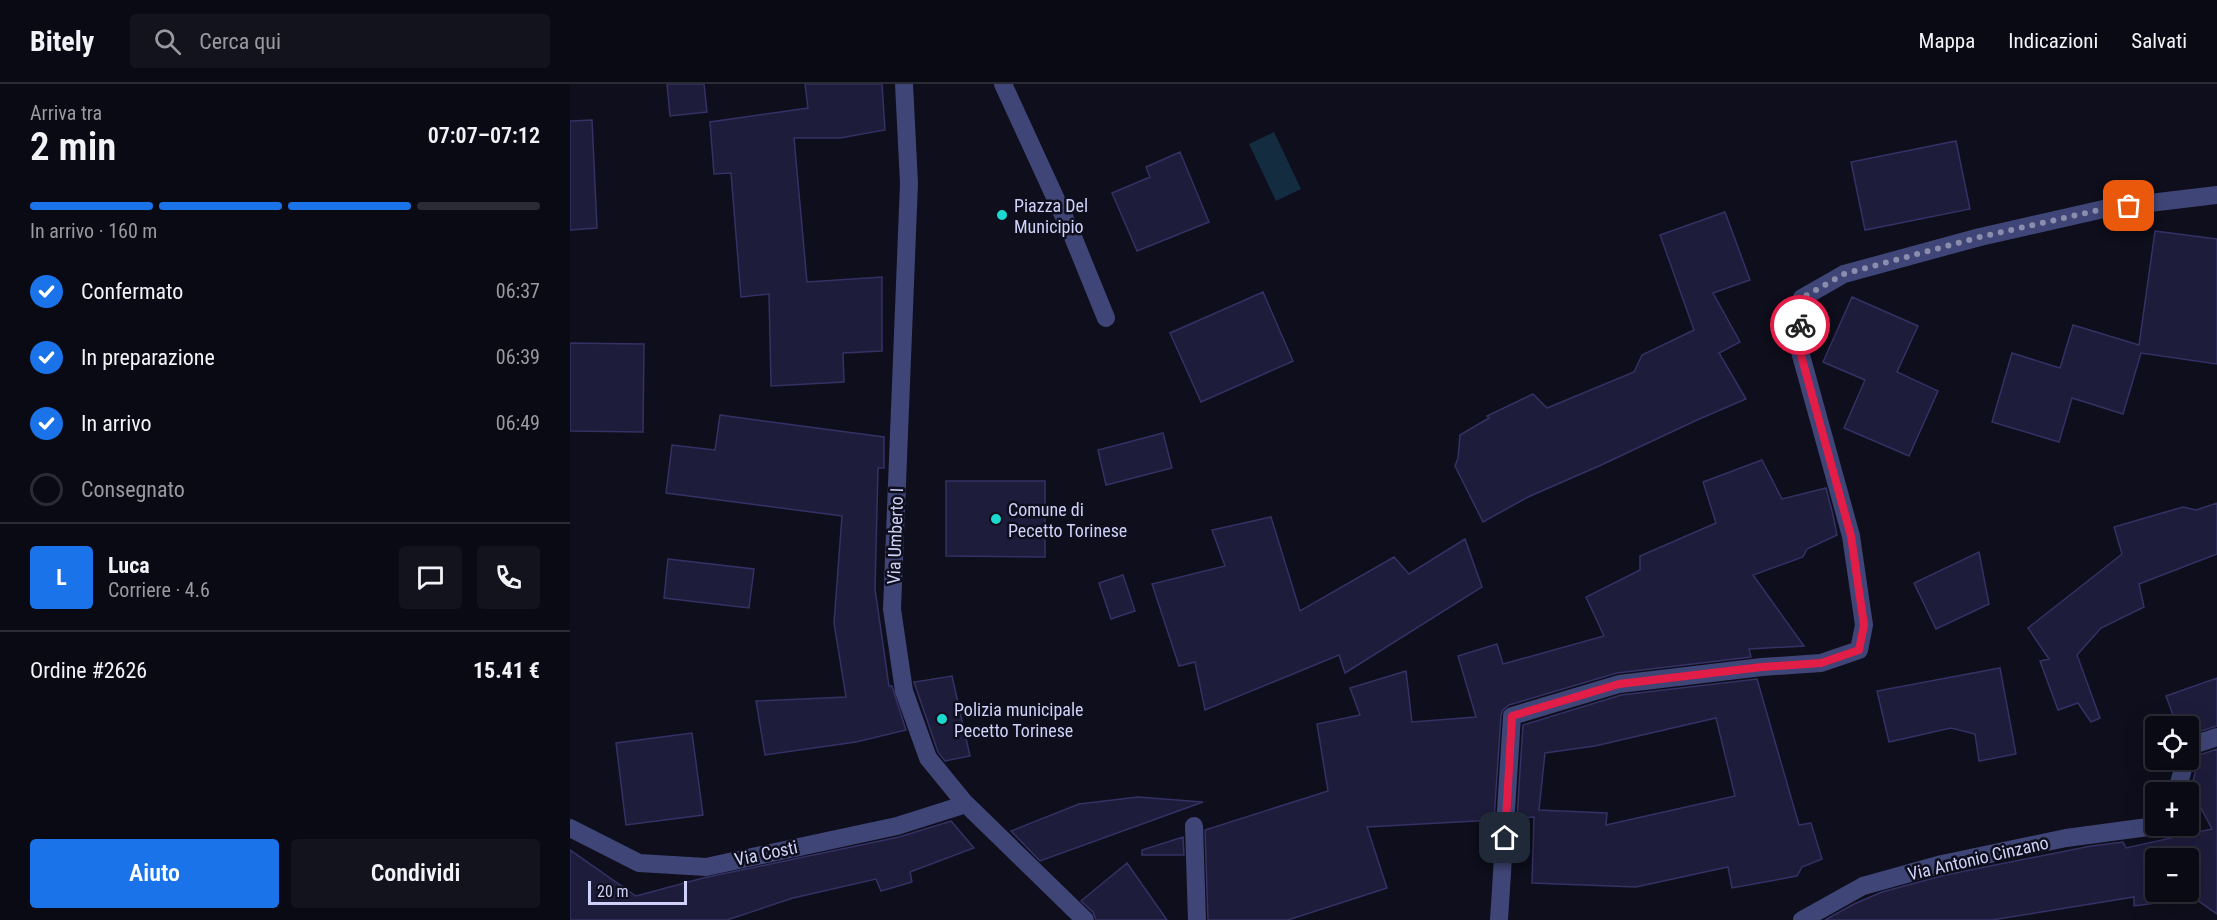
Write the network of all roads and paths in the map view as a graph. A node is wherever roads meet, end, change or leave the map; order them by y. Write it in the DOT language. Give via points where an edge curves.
graph roads {
  1 [pos="904,84"];
  2 [pos="1003,84"];
  3 [pos="2217,195"];
  4 [pos="1106,318"];
  5 [pos="2217,737"];
  6 [pos="2199,743"];
  7 [pos="964,801"];
  8 [pos="1194,826"];
  9 [pos="2145,827"];
  10 [pos="570,828"];
  11 [pos="1085,920"];
  12 [pos="1197,920"];
  13 [pos="1499,920"];
  14 [pos="1802,920"];
  1 -- 7 [label="street, Via Umberto I" via="909,183 892,609 904,691 928,758"];
  2 -- 4 [label="street"];
  3 -- 13 [label="street" via="2108,208 1980,237 1844,274 1802,298 1799,348 1851,536 1864,625 1859,650 1821,663 1619,684 1512,716"];
  5 -- 6 [label="street"];
  7 -- 10 [label="street, Via Costi" via="960,806 897,826 706,867 639,863"];
  7 -- 11 [label="street, Via Umberto I"];
  8 -- 12 [label="street"];
  9 -- 14 [label="street, Via Antonio Cinzano" via="2066,838 1942,864 1863,886"];
}
